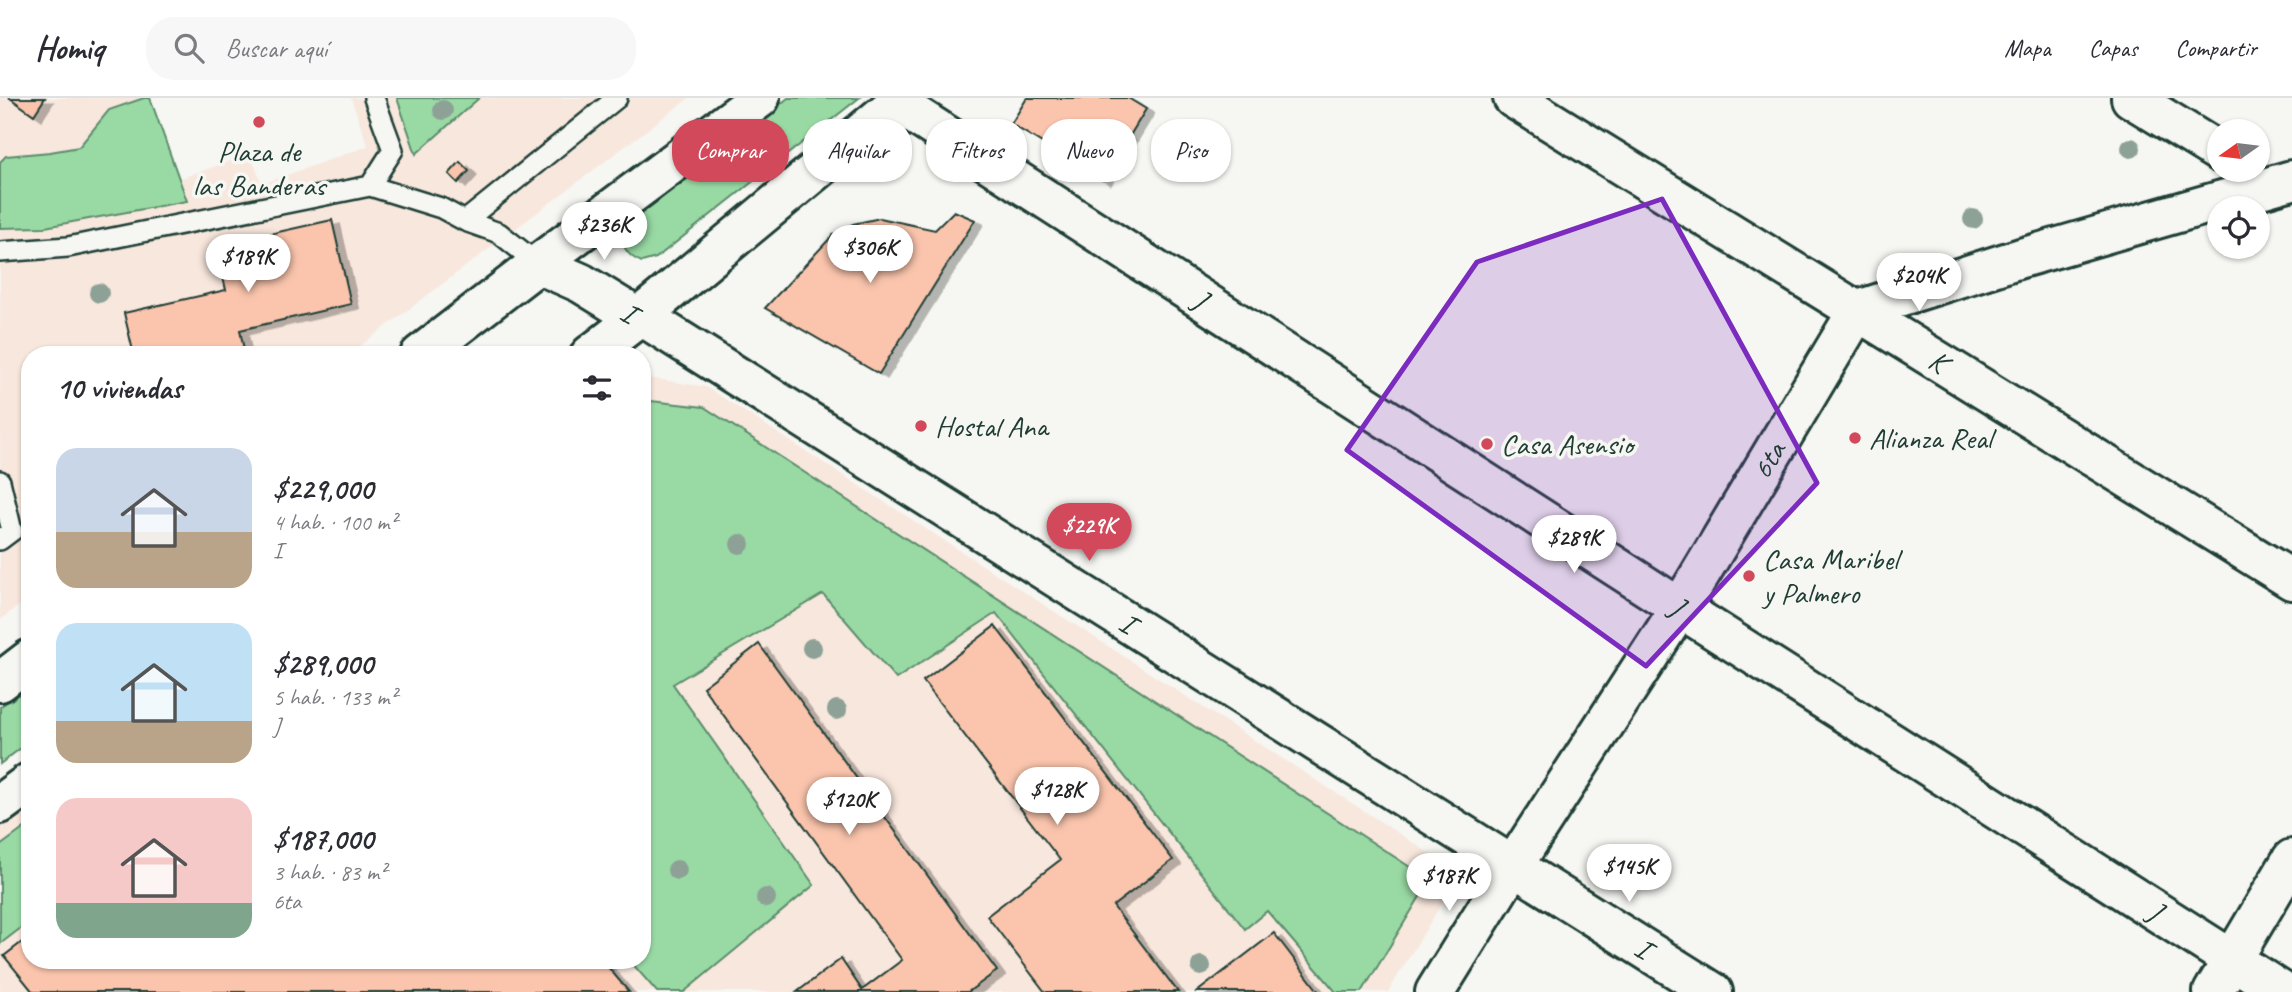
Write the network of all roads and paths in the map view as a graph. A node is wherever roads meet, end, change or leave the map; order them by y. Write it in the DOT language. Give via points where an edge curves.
graph roads {
  1 [pos="374,98"];
  2 [pos="617,98"];
  3 [pos="760,98"];
  4 [pos="1513,98"];
  5 [pos="2131,98"];
  6 [pos="899,101"];
  7 [pos="2207,145"];
  8 [pos="2271,178"];
  9 [pos="370,186"];
  10 [pos="465,221"];
  11 [pos="0,251"];
  12 [pos="538,264"];
  13 [pos="1857,310"];
  14 [pos="638,318"];
  15 [pos="432,346"];
  16 [pos="602,346"];
  17 [pos="1,485"];
  18 [pos="0,540"];
  19 [pos="2292,580"];
  20 [pos="1680,608"];
  21 [pos="21,666"];
  22 [pos="0,682"];
  23 [pos="21,789"];
  24 [pos="0,804"];
  25 [pos="2292,859"];
  26 [pos="1513,866"];
  27 [pos="2222,976"];
  28 [pos="1435,992"];
  29 [pos="1713,992"];
  30 [pos="2283,992"];
  1 -- 9 [label="lane" via="393,150"];
  2 -- 10 [label="lane"];
  3 -- 12 [label="street"];
  4 -- 13 [label="street, K"];
  5 -- 7 [label="street"];
  6 -- 14 [label="street"];
  6 -- 20 [label="street, J"];
  8 -- 13 [label="street"];
  9 -- 10 [label="lane" via="441,208"];
  9 -- 11 [label="lane" via="68,247"];
  10 -- 12 [label="lane" via="499,233"];
  12 -- 14 [label="street, I" via="581,283"];
  12 -- 15 [label="street"];
  13 -- 19 [label="street, K"];
  13 -- 20 [label="street, 6ta"];
  14 -- 16 [label="street"];
  14 -- 26 [label="street, I" via="651,322"];
  17 -- 18 [label="lane" via="12,531"];
  20 -- 26 [label="street, 6ta"];
  20 -- 27 [label="street, J"];
  21 -- 22 [label="street"];
  23 -- 24 [label="street"];
  25 -- 27 [label="street"];
  26 -- 28 [label="street, 6ta"];
  26 -- 29 [label="street, I"];
  27 -- 30 [label="street, J"];
}
